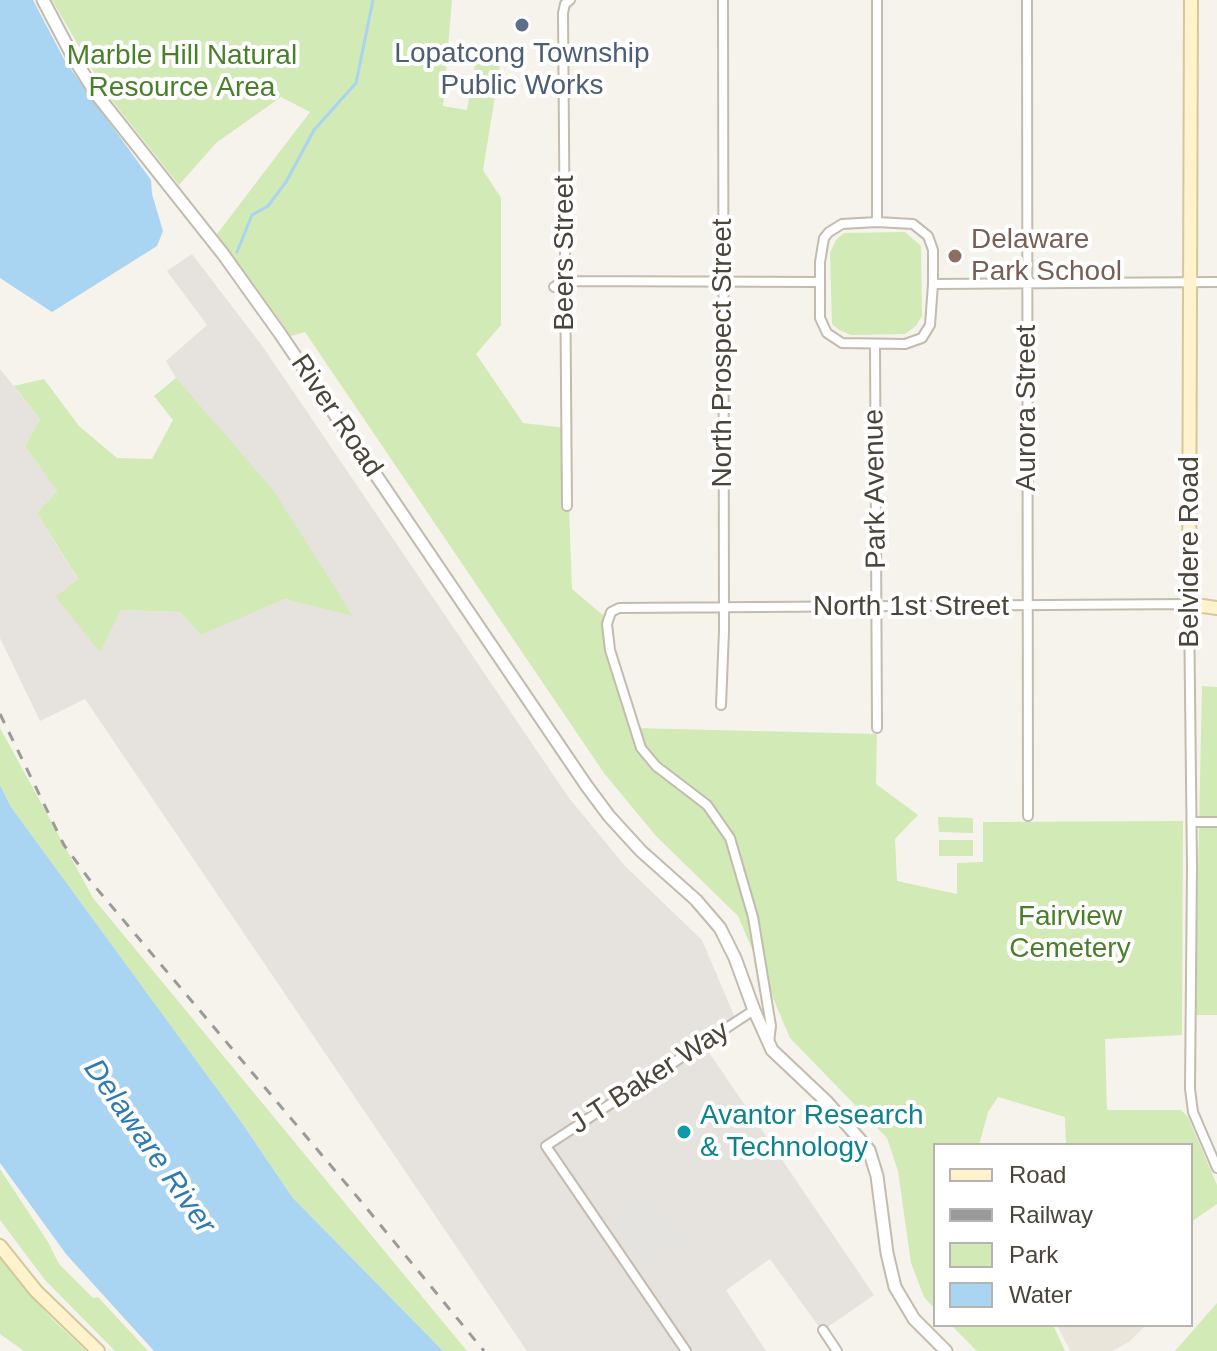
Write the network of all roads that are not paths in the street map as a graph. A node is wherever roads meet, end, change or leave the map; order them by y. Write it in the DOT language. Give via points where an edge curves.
graph roads {
  1 [pos="43,0"];
  2 [pos="723,0"];
  3 [pos="877,0"];
  4 [pos="1027,0"];
  5 [pos="1191,0"];
  6 [pos="568,1"];
  7 [pos="877,222"];
  8 [pos="564,281"];
  9 [pos="723,282"];
  10 [pos="820,282"];
  11 [pos="1217,282"];
  12 [pos="1027,283"];
  13 [pos="1190,283"];
  14 [pos="933,284"];
  15 [pos="554,287"];
  16 [pos="875,345"];
  17 [pos="567,506"];
  18 [pos="1189,604"];
  19 [pos="1026,606"];
  20 [pos="877,607"];
  21 [pos="723,608"];
  22 [pos="1217,608"];
  23 [pos="721,705"];
  24 [pos="877,728"];
  25 [pos="1028,816"];
  26 [pos="1192,822"];
  27 [pos="1217,822"];
  28 [pos="754,1010"];
  29 [pos="768,1043"];
  30 [pos="1217,1168"];
  31 [pos="0,1246"];
  32 [pos="823,1330"];
  33 [pos="98,1351"];
  34 [pos="686,1351"];
  35 [pos="837,1351"];
  36 [pos="946,1351"];
  1 -- 28 [label="street, River Road" via="97,95 281,335 586,785 627,835 720,928"];
  2 -- 9 [label="street, North Prospect Street"];
  3 -- 7 [label="street"];
  4 -- 12 [label="street, Aurora Street"];
  5 -- 13 [label="main road, Belvidere Road"];
  6 -- 8 [label="street, Beers Street" via="563,13"];
  7 -- 10 [label="street" via="842,224 829,232 822,245"];
  7 -- 14 [label="street" via="907,223 926,232 933,250"];
  8 -- 9 [label="street"];
  8 -- 15 [label="street"];
  8 -- 17 [label="street, Beers Street"];
  9 -- 10 [label="street"];
  9 -- 21 [label="street, North Prospect Street"];
  10 -- 16 [label="street" via="820,318 827,333 842,343"];
  11 -- 13 [label="street"];
  12 -- 13 [label="street"];
  12 -- 14 [label="street"];
  12 -- 19 [label="street, Aurora Street"];
  13 -- 18 [label="main road, Belvidere Road"];
  14 -- 16 [label="street" via="932,317 922,338"];
  16 -- 20 [label="street, Park Avenue"];
  18 -- 19 [label="street, North 1st Street"];
  18 -- 22 [label="main road, North 1st Street"];
  18 -- 26 [label="street, Belvidere Road"];
  19 -- 20 [label="street, North 1st Street"];
  19 -- 25 [label="street, Aurora Street"];
  20 -- 21 [label="street, North 1st Street"];
  20 -- 24 [label="street, Park Avenue"];
  21 -- 23 [label="street, North Prospect Street"];
  21 -- 29 [label="street, North 1st Street" via="614,609 608,616 610,650 641,748 707,805 730,838 758,940 771,1026"];
  26 -- 27 [label="street"];
  26 -- 30 [label="street, Belvidere Road" via="1191,1103"];
  28 -- 29 [label="street, River Road"];
  28 -- 34 [label="street, J T Baker Way" via="546,1146"];
  29 -- 36 [label="street, River Road" via="869,1150 895,1287 906,1310"];
  31 -- 33 [label="main road" via="36,1291"];
  32 -- 35 [label="street"];
}
